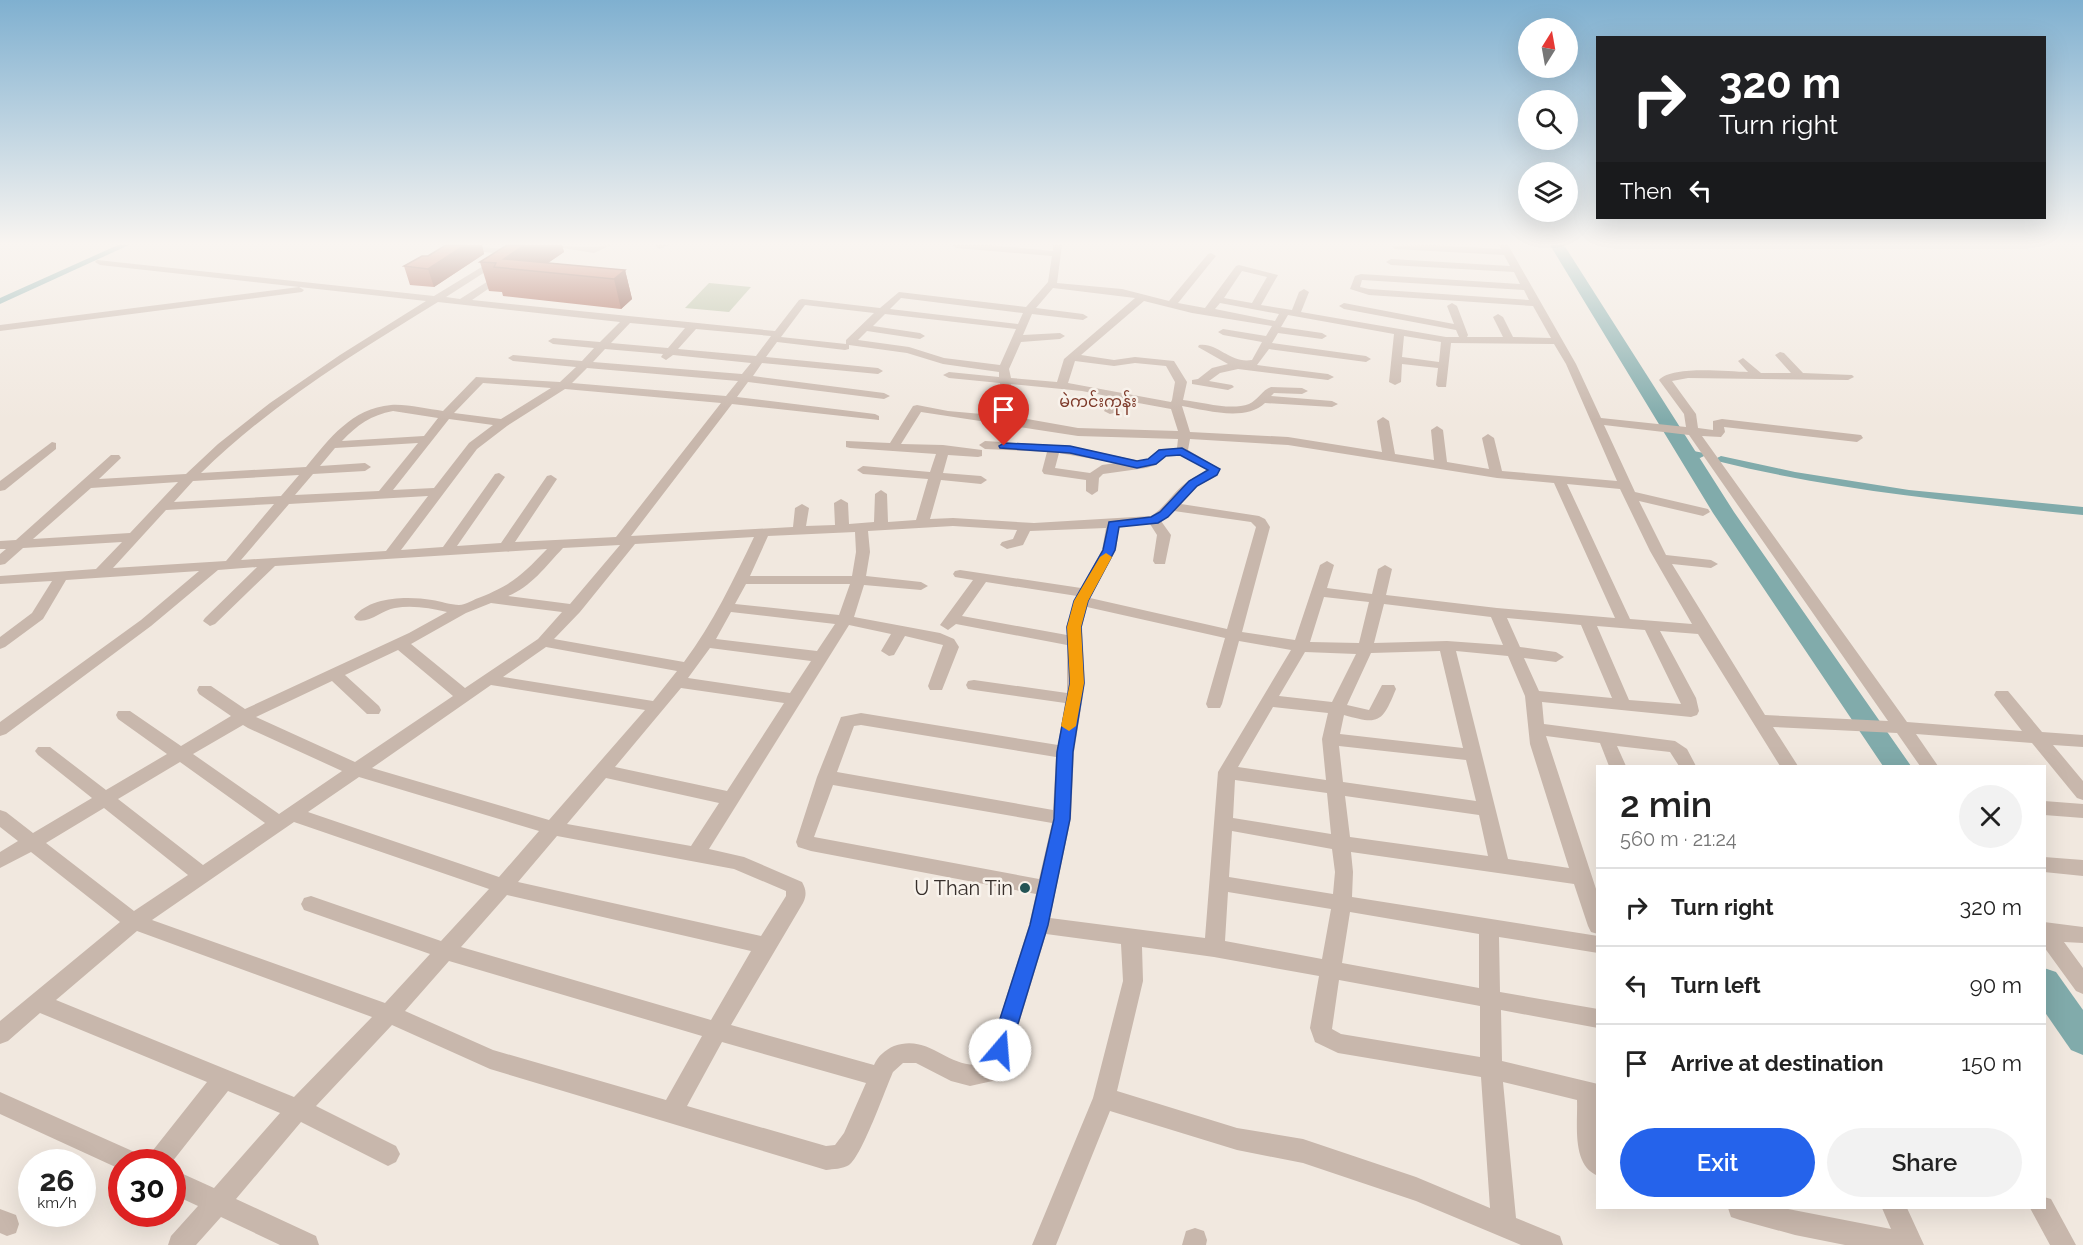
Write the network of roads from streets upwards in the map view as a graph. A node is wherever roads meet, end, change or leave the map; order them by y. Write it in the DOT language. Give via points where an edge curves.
graph roads {
  1 [pos="196,303"];
  2 [pos="431,303"];
  3 [pos="472,303"];
  4 [pos="801,303"];
  5 [pos="822,303"];
  6 [pos="890,303"];
  7 [pos="972,303"];
  8 [pos="1035,303"];
  9 [pos="1135,303"];
  10 [pos="1163,303"];
  11 [pos="1215,303"];
  12 [pos="1234,303"];
  13 [pos="1257,303"];
  14 [pos="1297,303"];
  15 [pos="1379,303"];
  16 [pos="1536,303"];
  17 [pos="1171,305"];
  18 [pos="1344,306"];
  19 [pos="1452,306"];
  20 [pos="1255,307"];
  21 [pos="1419,307"];
  22 [pos="883,310"];
  23 [pos="1029,310"];
  24 [pos="1208,311"];
  25 [pos="1377,312"];
  26 [pos="1290,313"];
  27 [pos="1083,317"];
  28 [pos="1498,317"];
  29 [pos="628,320"];
  30 [pos="1416,320"];
  31 [pos="694,325"];
  32 [pos="1276,326"];
  33 [pos="1022,327"];
  34 [pos="0,328"];
  35 [pos="865,328"];
  36 [pos="1460,328"];
  37 [pos="1223,332"];
  38 [pos="1399,332"];
  39 [pos="776,336"];
  40 [pos="920,336"];
  41 [pos="1060,336"];
  42 [pos="1322,336"];
  43 [pos="1016,339"];
  44 [pos="1446,340"];
  45 [pos="553,341"];
  46 [pos="1465,341"];
  47 [pos="1510,341"];
  48 [pos="1558,341"];
  49 [pos="1266,342"];
  50 [pos="847,344"];
  51 [pos="602,345"];
  52 [pos="1203,347"];
  53 [pos="671,351"];
  54 [pos="1780,355"];
  55 [pos="1072,357"];
  56 [pos="513,358"];
  57 [pos="760,358"];
  58 [pos="1366,359"];
  59 [pos="1396,360"];
  60 [pos="1743,361"];
  61 [pos="584,364"];
  62 [pos="828,366"];
  63 [pos="1240,366"];
  64 [pos="1444,366"];
  65 [pos="858,369"];
  66 [pos="1004,369"];
  67 [pos="656,370"];
  68 [pos="878,371"];
  69 [pos="949,375"];
  70 [pos="1800,376"];
  71 [pos="1328,377"];
  72 [pos="1759,377"];
  73 [pos="1848,377"];
  74 [pos="746,378"];
  75 [pos="1006,382"];
  76 [pos="1181,382"];
  77 [pos="1201,382"];
  78 [pos="1395,382"];
  79 [pos="564,385"];
  80 [pos="1442,385"];
  81 [pos="1061,387"];
  82 [pos="1228,387"];
  83 [pos="839,390"];
  84 [pos="1302,391"];
  85 [pos="637,392"];
  86 [pos="1119,395"];
  87 [pos="884,396"];
  88 [pos="1263,399"];
  89 [pos="730,400"];
  90 [pos="1332,404"];
  91 [pos="1176,405"];
  92 [pos="1110,411"];
  93 [pos="822,412"];
  94 [pos="447,414"];
  95 [pos="875,418"];
  96 [pos="1010,420"];
  97 [pos="1383,421"];
  98 [pos="1596,422"];
  99 [pos="502,423"];
  100 [pos="1692,429"];
  101 [pos="1437,430"];
  102 [pos="1078,432"];
  103 [pos="1185,435"];
  104 [pos="1488,438"];
  105 [pos="1857,438"];
  106 [pos="427,439"];
  107 [pos="850,444"];
  108 [pos="331,445"];
  109 [pos="52,446"];
  110 [pos="894,446"];
  111 [pos="943,449"];
  112 [pos="1054,449"];
  113 [pos="1070,450"];
  114 [pos="1182,451"];
  115 [pos="1389,457"];
  116 [pos="115,458"];
  117 [pos="1137,464"];
  118 [pos="1442,465"];
  119 [pos="365,467"];
  120 [pos="310,471"];
  121 [pos="863,471"];
  122 [pos="1497,474"];
  123 [pos="935,476"];
  124 [pos="193,477"];
  125 [pos="499,477"];
  126 [pos="1093,477"];
  127 [pos="551,479"];
  128 [pos="981,480"];
  129 [pos="1559,481"];
  130 [pos="87,484"];
  131 [pos="0,487"];
  132 [pos="1092,491"];
  133 [pos="1627,491"];
  134 [pos="437,492"];
  135 [pos="881,494"];
  136 [pos="383,495"];
  137 [pos="286,499"];
  138 [pos="1173,502"];
  139 [pos="841,503"];
  140 [pos="164,506"];
  141 [pos="802,508"];
  142 [pos="1703,512"];
  143 [pos="1154,520"];
  144 [pos="922,524"];
  145 [pos="1113,524"];
  146 [pos="881,526"];
  147 [pos="1026,526"];
  148 [pos="842,528"];
  149 [pos="861,528"];
  150 [pos="799,530"];
  151 [pos="763,532"];
  152 [pos="134,537"];
  153 [pos="625,540"];
  154 [pos="19,544"];
  155 [pos="0,545"];
  156 [pos="558,545"];
  157 [pos="1007,545"];
  158 [pos="505,547"];
  159 [pos="447,551"];
  160 [pos="390,555"];
  161 [pos="1662,559"];
  162 [pos="0,561"];
  163 [pos="1160,561"];
  164 [pos="270,563"];
  165 [pos="1711,564"];
  166 [pos="1327,565"];
  167 [pos="229,566"];
  168 [pos="213,567"];
  169 [pos="1385,569"];
  170 [pos="100,574"];
  171 [pos="960,574"];
  172 [pos="60,577"];
  173 [pos="982,577"];
  174 [pos="0,580"];
  175 [pos="741,580"];
  176 [pos="859,580"];
  177 [pos="921,586"];
  178 [pos="1319,592"];
  179 [pos="1084,597"];
  180 [pos="1378,598"];
  181 [pos="493,599"];
  182 [pos="725,607"];
  183 [pos="575,609"];
  184 [pos="461,610"];
  185 [pos="1497,613"];
  186 [pos="361,617"];
  187 [pos="952,619"];
  188 [pos="845,620"];
  189 [pos="210,621"];
  190 [pos="1587,621"];
  191 [pos="1625,624"];
  192 [pos="1650,626"];
  193 [pos="901,630"];
  194 [pos="1703,630"];
  195 [pos="1232,634"];
  196 [pos="940,638"];
  197 [pos="1074,641"];
  198 [pos="543,642"];
  199 [pos="400,643"];
  200 [pos="706,643"];
  201 [pos="0,644"];
  202 [pos="1301,646"];
  203 [pos="1448,646"];
  204 [pos="1365,650"];
  205 [pos="889,651"];
  206 [pos="1512,652"];
  207 [pos="821,657"];
  208 [pos="1556,657"];
  209 [pos="334,674"];
  210 [pos="683,675"];
  211 [pos="490,680"];
  212 [pos="974,685"];
  213 [pos="936,686"];
  214 [pos="1388,689"];
  215 [pos="205,690"];
  216 [pos="2002,695"];
  217 [pos="464,696"];
  218 [pos="1533,696"];
  219 [pos="795,699"];
  220 [pos="1074,699"];
  221 [pos="1270,701"];
  222 [pos="1214,704"];
  223 [pos="1624,706"];
  224 [pos="658,707"];
  225 [pos="1337,708"];
  226 [pos="373,710"];
  227 [pos="124,715"];
  228 [pos="243,717"];
  229 [pos="1760,720"];
  230 [pos="1901,727"];
  231 [pos="1536,729"];
  232 [pos="0,730"];
  233 [pos="2036,737"];
  234 [pos="1606,738"];
  235 [pos="1330,739"];
  236 [pos="2083,741"];
  237 [pos="44,751"];
  238 [pos="1065,752"];
  239 [pos="180,754"];
  240 [pos="1475,755"];
  241 [pos="1617,765"];
  242 [pos="1687,765"];
  243 [pos="1788,765"];
  244 [pos="1928,765"];
  245 [pos="355,770"];
  246 [pos="602,771"];
  247 [pos="1227,772"];
  248 [pos="826,777"];
  249 [pos="1333,788"];
  250 [pos="2083,793"];
  251 [pos="105,799"];
  252 [pos="731,799"];
  253 [pos="2046,808"];
  254 [pos="1488,810"];
  255 [pos="2083,811"];
  256 [pos="0,817"];
  257 [pos="285,819"];
  258 [pos="1062,819"];
  259 [pos="1223,823"];
  260 [pos="552,828"];
  261 [pos="31,842"];
  262 [pos="1342,843"];
  263 [pos="697,853"];
  264 [pos="0,861"];
  265 [pos="2046,864"];
  266 [pos="1500,866"];
  267 [pos="2083,868"];
  268 [pos="202,875"];
  269 [pos="1582,877"];
  270 [pos="1220,883"];
  271 [pos="503,886"];
  272 [pos="1045,888"];
  273 [pos="1342,903"];
  274 [pos="311,904"];
  275 [pos="1596,920"];
  276 [pos="134,922"];
  277 [pos="1039,925"];
  278 [pos="1489,927"];
  279 [pos="2046,931"];
  280 [pos="2046,932"];
  281 [pos="2083,935"];
  282 [pos="1131,937"];
  283 [pos="1596,945"];
  284 [pos="765,946"];
  285 [pos="1214,948"];
  286 [pos="445,951"];
  287 [pos="1329,969"];
  288 [pos="2083,985"];
  289 [pos="1489,999"];
  290 [pos="39,1003"];
  291 [pos="388,1014"];
  292 [pos="1596,1019"];
  293 [pos="718,1030"];
  294 [pos="0,1034"];
  295 [pos="1491,1069"];
  296 [pos="880,1077"];
  297 [pos="224,1079"];
  298 [pos="1593,1094"];
  299 [pos="1104,1098"];
  300 [pos="0,1103"];
  301 [pos="298,1109"];
  302 [pos="672,1113"];
  303 [pos="168,1149"];
  304 [pos="108,1152"];
  305 [pos="388,1154"];
  306 [pos="1596,1161"];
  307 [pos="186,1187"];
  308 [pos="218,1202"];
  309 [pos="1744,1209"];
  310 [pos="1894,1209"];
  311 [pos="2043,1209"];
  312 [pos="1504,1227"];
  313 [pos="180,1245"];
  314 [pos="307,1245"];
  315 [pos="1044,1245"];
  316 [pos="1551,1245"];
  317 [pos="1911,1245"];
  318 [pos="2064,1245"];
  1 -- 34 [label="street"];
  2 -- 124 [label="street" via="242,430"];
  3 -- 29 [label="street"];
  4 -- 39 [label="street"];
  5 -- 22 [label="street"];
  6 -- 22 [label="street"];
  7 -- 23 [label="street"];
  8 -- 23 [label="street"];
  9 -- 55 [label="street"];
  10 -- 17 [label="street"];
  11 -- 24 [label="street"];
  12 -- 20 [label="street"];
  13 -- 20 [label="street"];
  14 -- 26 [label="street"];
  15 -- 25 [label="street"];
  16 -- 48 [label="street"];
  17 -- 24 [label="street"];
  18 -- 25 [label="street"];
  19 -- 36 [label="street"];
  20 -- 26 [label="street"];
  21 -- 30 [label="street"];
  22 -- 33 [label="street"];
  22 -- 35 [label="street"];
  23 -- 27 [label="street"];
  23 -- 33 [label="street"];
  24 -- 32 [label="street"];
  25 -- 30 [label="street"];
  26 -- 32 [label="street"];
  26 -- 38 [label="street"];
  28 -- 47 [label="street"];
  29 -- 31 [label="street"];
  29 -- 51 [label="street"];
  30 -- 36 [label="street"];
  31 -- 39 [label="street"];
  31 -- 53 [label="street"];
  32 -- 42 [label="street"];
  32 -- 49 [label="street"];
  33 -- 43 [label="street"];
  35 -- 40 [label="street"];
  35 -- 50 [label="street"];
  36 -- 46 [label="street"];
  37 -- 49 [label="street"];
  38 -- 44 [label="street"];
  38 -- 59 [label="street"];
  39 -- 50 [label="street"];
  39 -- 57 [label="street"];
  41 -- 43 [label="street"];
  43 -- 66 [label="street"];
  44 -- 46 [label="street"];
  44 -- 64 [label="street"];
  45 -- 51 [label="street"];
  46 -- 47 [label="street"];
  47 -- 48 [label="street"];
  48 -- 98 [label="street"];
  49 -- 58 [label="street"];
  49 -- 63 [label="street" via="1256,362"];
  50 -- 62 [label="street"];
  50 -- 66 [label="street" via="909,350 943,361"];
  51 -- 53 [label="street"];
  51 -- 61 [label="street"];
  52 -- 63 [label="street"];
  53 -- 57 [label="street"];
  53 -- 67 [label="street"];
  54 -- 70 [label="street"];
  55 -- 76 [label="street" via="1114,363 1167,362"];
  55 -- 81 [label="street" via="1063,371"];
  56 -- 61 [label="street"];
  57 -- 62 [label="street"];
  57 -- 74 [label="street"];
  59 -- 64 [label="street"];
  59 -- 78 [label="street"];
  60 -- 72 [label="street"];
  61 -- 67 [label="street"];
  61 -- 79 [label="street"];
  62 -- 65 [label="street"];
  63 -- 71 [label="street"];
  63 -- 77 [label="street" via="1216,370"];
  64 -- 80 [label="street"];
  65 -- 68 [label="street"];
  65 -- 83 [label="street"];
  66 -- 75 [label="street"];
  67 -- 74 [label="street"];
  67 -- 85 [label="street"];
  69 -- 75 [label="street"];
  70 -- 72 [label="street"];
  70 -- 73 [label="street"];
  72 -- 100 [label="street" via="1665,378 1688,410"];
  74 -- 83 [label="street"];
  74 -- 89 [label="street"];
  75 -- 81 [label="street"];
  75 -- 96 [label="street"];
  76 -- 77 [label="street"];
  76 -- 91 [label="street"];
  77 -- 82 [label="street"];
  79 -- 85 [label="street"];
  79 -- 94 [label="street" via="480,378"];
  79 -- 99 [label="street"];
  81 -- 86 [label="street"];
  83 -- 87 [label="street"];
  83 -- 93 [label="street"];
  84 -- 88 [label="street" via="1271,390"];
  85 -- 89 [label="street"];
  86 -- 91 [label="street"];
  86 -- 92 [label="street"];
  88 -- 90 [label="street"];
  88 -- 91 [label="street" via="1255,406 1236,410"];
  89 -- 93 [label="street"];
  89 -- 153 [label="street"];
  91 -- 103 [label="street"];
  93 -- 95 [label="street"];
  94 -- 99 [label="street"];
  94 -- 106 [label="street"];
  94 -- 108 [label="street" via="383,408 357,419"];
  96 -- 102 [label="street"];
  96 -- 110 [label="street" via="918,408"];
  97 -- 115 [label="street"];
  98 -- 100 [label="street"];
  98 -- 133 [label="street"];
  99 -- 134 [label="street" via="473,446"];
  100 -- 105 [label="street" via="1717,434 1717,424 1722,423"];
  100 -- 230 [label="street"];
  101 -- 118 [label="street"];
  102 -- 103 [label="street"];
  102 -- 113 [label="street"];
  103 -- 114 [label="street"];
  103 -- 115 [label="street" via="1288,441"];
  104 -- 122 [label="street"];
  106 -- 108 [label="street"];
  106 -- 136 [label="street"];
  107 -- 110 [label="street"];
  108 -- 120 [label="street"];
  109 -- 131 [label="street"];
  110 -- 111 [label="street"];
  111 -- 112 [label="street"];
  111 -- 123 [label="street"];
  112 -- 113 [label="street"];
  112 -- 126 [label="street" via="1048,471"];
  113 -- 117 [label="street"];
  114 -- 117 [label="street" via="1163,452 1152,462"];
  114 -- 138 [label="street" via="1214,469"];
  115 -- 118 [label="street"];
  116 -- 130 [label="street"];
  117 -- 126 [label="street" via="1106,468"];
  118 -- 122 [label="street"];
  119 -- 120 [label="street"];
  120 -- 124 [label="street"];
  120 -- 137 [label="street"];
  121 -- 123 [label="street"];
  122 -- 129 [label="street"];
  123 -- 128 [label="street"];
  123 -- 144 [label="street"];
  124 -- 130 [label="street"];
  124 -- 140 [label="street"];
  125 -- 159 [label="street"];
  126 -- 132 [label="street"];
  127 -- 158 [label="street"];
  129 -- 133 [label="street"];
  129 -- 191 [label="street"];
  130 -- 154 [label="street"];
  133 -- 142 [label="street"];
  133 -- 161 [label="street"];
  134 -- 136 [label="street"];
  134 -- 160 [label="street"];
  135 -- 146 [label="street"];
  136 -- 137 [label="street"];
  137 -- 140 [label="street"];
  137 -- 167 [label="street"];
  138 -- 143 [label="street"];
  138 -- 195 [label="street" via="1254,519 1263,527"];
  139 -- 148 [label="street"];
  140 -- 152 [label="street"];
  141 -- 150 [label="street"];
  143 -- 145 [label="street"];
  143 -- 163 [label="street" via="1164,535"];
  144 -- 146 [label="street"];
  144 -- 147 [label="street"];
  145 -- 147 [label="street"];
  145 -- 179 [label="street" via="1109,550"];
  146 -- 149 [label="street"];
  147 -- 157 [label="street" via="1018,542"];
  148 -- 149 [label="street"];
  148 -- 150 [label="street"];
  149 -- 176 [label="street" via="864,547"];
  150 -- 151 [label="street"];
  151 -- 153 [label="street"];
  151 -- 175 [label="street"];
  152 -- 154 [label="street"];
  152 -- 170 [label="street"];
  153 -- 156 [label="street"];
  153 -- 183 [label="street"];
  154 -- 155 [label="street"];
  154 -- 162 [label="street"];
  156 -- 158 [label="street"];
  156 -- 181 [label="street" via="529,577"];
  158 -- 159 [label="street"];
  159 -- 160 [label="street"];
  160 -- 164 [label="street"];
  161 -- 165 [label="street"];
  161 -- 194 [label="street"];
  164 -- 167 [label="street"];
  164 -- 189 [label="street"];
  166 -- 178 [label="street"];
  167 -- 168 [label="street"];
  168 -- 170 [label="street"];
  168 -- 232 [label="street" via="137,630"];
  169 -- 180 [label="street"];
  170 -- 172 [label="street"];
  171 -- 173 [label="street"];
  172 -- 174 [label="street"];
  172 -- 201 [label="street" via="38,616"];
  173 -- 179 [label="street"];
  173 -- 187 [label="street"];
  175 -- 176 [label="street"];
  175 -- 182 [label="street"];
  176 -- 177 [label="street"];
  176 -- 188 [label="street"];
  178 -- 180 [label="street"];
  178 -- 202 [label="street"];
  179 -- 195 [label="street"];
  179 -- 197 [label="street" via="1074,627"];
  180 -- 185 [label="street"];
  180 -- 204 [label="street"];
  181 -- 183 [label="street"];
  181 -- 184 [label="street"];
  182 -- 188 [label="street"];
  182 -- 200 [label="street"];
  183 -- 198 [label="street"];
  184 -- 186 [label="street" via="395,602 383,604"];
  184 -- 199 [label="street"];
  185 -- 190 [label="street"];
  185 -- 206 [label="street"];
  187 -- 196 [label="street"];
  187 -- 197 [label="street"];
  188 -- 193 [label="street"];
  188 -- 207 [label="street"];
  190 -- 191 [label="street"];
  190 -- 223 [label="street"];
  191 -- 192 [label="street"];
  192 -- 194 [label="street"];
  192 -- 223 [label="street" via="1691,711"];
  193 -- 196 [label="street"];
  193 -- 205 [label="street"];
  194 -- 229 [label="street"];
  195 -- 202 [label="street"];
  195 -- 222 [label="street"];
  196 -- 213 [label="street" via="951,647"];
  197 -- 220 [label="street"];
  198 -- 210 [label="street"];
  198 -- 211 [label="street"];
  199 -- 209 [label="street"];
  199 -- 217 [label="street"];
  200 -- 207 [label="street"];
  200 -- 210 [label="street"];
  202 -- 204 [label="street"];
  202 -- 221 [label="street"];
  203 -- 204 [label="street"];
  203 -- 206 [label="street"];
  203 -- 240 [label="street"];
  204 -- 225 [label="street"];
  206 -- 208 [label="street"];
  206 -- 218 [label="street"];
  207 -- 219 [label="street"];
  209 -- 226 [label="street"];
  209 -- 228 [label="street"];
  210 -- 219 [label="street"];
  210 -- 224 [label="street"];
  211 -- 217 [label="street"];
  211 -- 224 [label="street"];
  212 -- 220 [label="street"];
  214 -- 225 [label="street" via="1375,714 1368,716"];
  215 -- 228 [label="street"];
  216 -- 233 [label="street"];
  217 -- 245 [label="street"];
  218 -- 223 [label="street"];
  218 -- 231 [label="street"];
  219 -- 252 [label="street"];
  220 -- 238 [label="street"];
  221 -- 225 [label="street"];
  221 -- 247 [label="street"];
  224 -- 246 [label="street"];
  225 -- 235 [label="street"];
  227 -- 239 [label="street"];
  228 -- 239 [label="street"];
  228 -- 245 [label="street"];
  229 -- 230 [label="street"];
  229 -- 243 [label="street"];
  230 -- 233 [label="street"];
  230 -- 244 [label="street"];
  231 -- 234 [label="street"];
  231 -- 269 [label="street"];
  233 -- 236 [label="street"];
  233 -- 250 [label="street"];
  234 -- 241 [label="street"];
  234 -- 242 [label="street" via="1675,747"];
  235 -- 240 [label="street"];
  235 -- 249 [label="street"];
  237 -- 251 [label="street"];
  238 -- 248 [label="street" via="852,719 847,721"];
  238 -- 258 [label="street"];
  239 -- 251 [label="street"];
  239 -- 257 [label="street"];
  240 -- 254 [label="street"];
  245 -- 257 [label="street"];
  245 -- 260 [label="street"];
  246 -- 252 [label="street"];
  246 -- 260 [label="street"];
  247 -- 249 [label="street"];
  247 -- 259 [label="street"];
  248 -- 258 [label="street"];
  248 -- 272 [label="street" via="805,842"];
  249 -- 254 [label="street"];
  249 -- 262 [label="street"];
  251 -- 261 [label="street"];
  251 -- 268 [label="street"];
  252 -- 263 [label="street"];
  253 -- 255 [label="street"];
  254 -- 266 [label="street"];
  256 -- 261 [label="street"];
  257 -- 268 [label="street"];
  257 -- 271 [label="street"];
  258 -- 272 [label="street"];
  259 -- 262 [label="street"];
  259 -- 270 [label="street"];
  260 -- 263 [label="street"];
  260 -- 271 [label="street"];
  261 -- 264 [label="street"];
  261 -- 276 [label="street"];
  262 -- 266 [label="street"];
  262 -- 273 [label="street"];
  263 -- 284 [label="street" via="737,862 795,887 796,897"];
  265 -- 267 [label="street"];
  266 -- 269 [label="street"];
  268 -- 276 [label="street"];
  269 -- 275 [label="street"];
  270 -- 273 [label="street"];
  270 -- 285 [label="street"];
  271 -- 284 [label="street"];
  271 -- 286 [label="street"];
  272 -- 277 [label="street"];
  273 -- 278 [label="street"];
  273 -- 287 [label="street"];
  274 -- 286 [label="street"];
  276 -- 290 [label="street"];
  276 -- 291 [label="street"];
  277 -- 282 [label="street"];
  277 -- 296 [label="street" via="996,1063 989,1073 970,1076 922,1054 906,1051 893,1056"];
  278 -- 283 [label="street"];
  278 -- 289 [label="street"];
  279 -- 281 [label="street"];
  280 -- 288 [label="street"];
  282 -- 285 [label="street"];
  282 -- 299 [label="street" via="1133,981"];
  284 -- 293 [label="street"];
  285 -- 287 [label="street"];
  286 -- 291 [label="street"];
  286 -- 293 [label="street"];
  287 -- 289 [label="street"];
  287 -- 295 [label="street" via="1321,1028 1328,1038 1338,1043"];
  289 -- 292 [label="street"];
  289 -- 295 [label="street"];
  290 -- 294 [label="street"];
  290 -- 297 [label="street"];
  291 -- 301 [label="street"];
  291 -- 302 [label="street" via="490,1059"];
  293 -- 296 [label="street"];
  293 -- 302 [label="street"];
  295 -- 298 [label="street"];
  295 -- 312 [label="street"];
  296 -- 302 [label="street" via="842,1156 826,1158"];
  297 -- 301 [label="street"];
  297 -- 303 [label="street"];
  298 -- 306 [label="street" via="1590,1152"];
  299 -- 312 [label="street" via="1237,1139 1303,1152 1416,1189"];
  299 -- 315 [label="street"];
  300 -- 304 [label="street"];
  301 -- 305 [label="street"];
  301 -- 308 [label="street"];
  307 -- 308 [label="street"];
  308 -- 313 [label="street"];
  308 -- 314 [label="street"];
  309 -- 317 [label="street"];
  310 -- 317 [label="street"];
  311 -- 318 [label="street"];
  312 -- 316 [label="street"];
}
